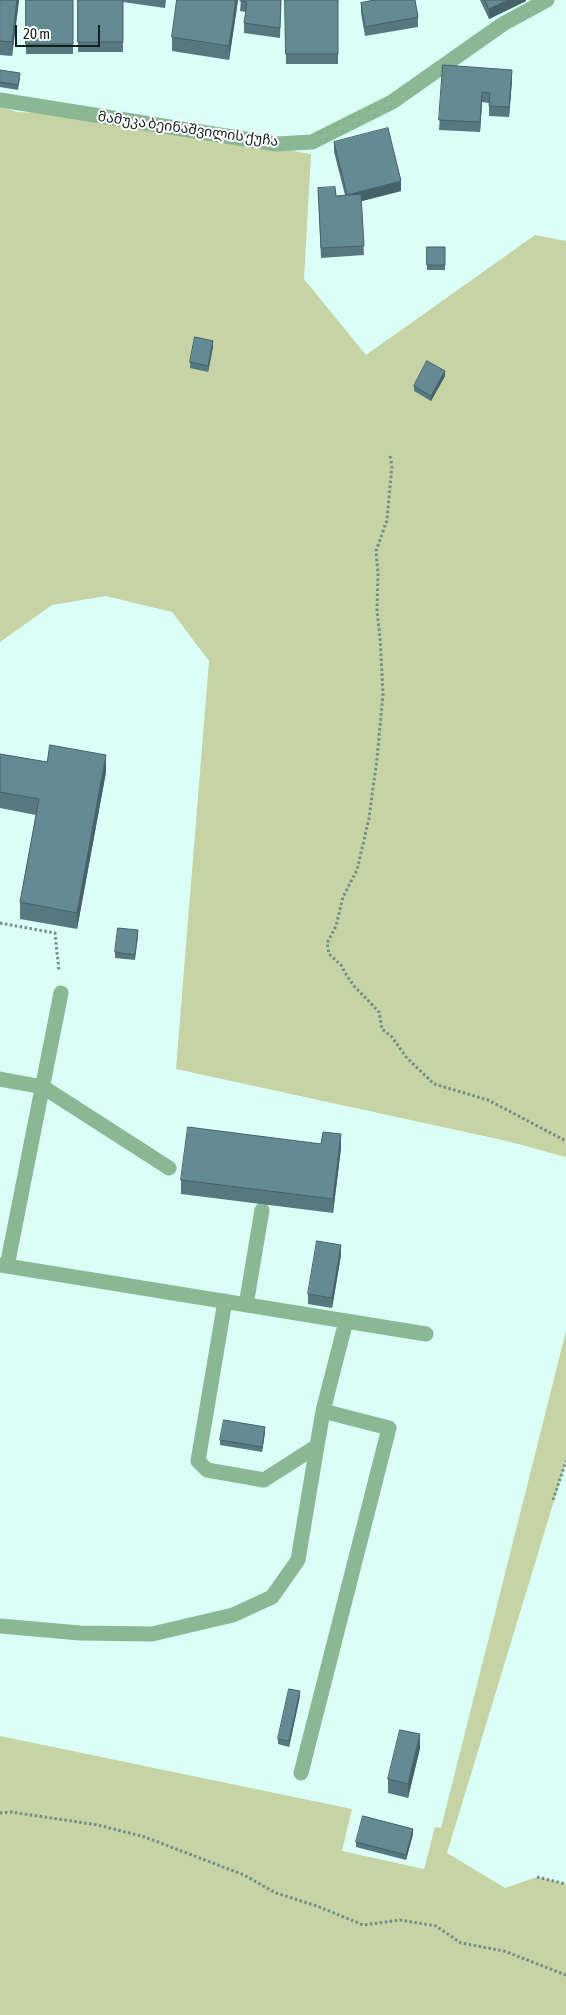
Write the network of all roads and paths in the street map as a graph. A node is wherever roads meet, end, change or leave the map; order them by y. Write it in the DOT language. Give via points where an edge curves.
graph roads {
  1 [pos="547,0"];
  2 [pos="0,100"];
  3 [pos="390,456"];
  4 [pos="0,924"];
  5 [pos="61,993"];
  6 [pos="0,1079"];
  7 [pos="43,1087"];
  8 [pos="566,1141"];
  9 [pos="169,1168"];
  10 [pos="262,1210"];
  11 [pos="3,1265"];
  12 [pos="225,1301"];
  13 [pos="246,1305"];
  14 [pos="346,1321"];
  15 [pos="426,1334"];
  16 [pos="323,1411"];
  17 [pos="317,1446"];
  18 [pos="566,1461"];
  19 [pos="553,1500"];
  20 [pos="0,1626"];
  21 [pos="301,1773"];
  22 [pos="0,1813"];
  23 [pos="537,1877"];
  24 [pos="566,1884"];
  25 [pos="566,1975"];
  1 -- 2 [label="street, მამუკა ბეინაშვილის ქუჩა" via="503,24 392,102 312,142 276,144"];
  3 -- 8 [label="path" via="392,479 387,520 376,551 384,694 377,760 369,818 357,870 343,897 336,926 327,943 329,954 379,1012 382,1029 434,1084 488,1100"];
  4 -- 5 [label="path" via="55,933"];
  5 -- 7 [label="street"];
  6 -- 7 [label="street"];
  7 -- 9 [label="street"];
  7 -- 11 [label="street"];
  10 -- 13 [label="street"];
  11 -- 12 [label="street"];
  12 -- 13 [label="street"];
  12 -- 17 [label="street" via="198,1461 207,1470 264,1480"];
  13 -- 14 [label="street"];
  14 -- 15 [label="street"];
  14 -- 16 [label="street"];
  16 -- 17 [label="street"];
  16 -- 21 [label="street" via="389,1428"];
  17 -- 20 [label="street" via="298,1560 272,1597 233,1615 152,1634 80,1633"];
  18 -- 19 [label="path"];
  22 -- 25 [label="path" via="98,1825 145,1837 244,1875 276,1893 363,1925 400,1920 436,1926 461,1943 504,1951"];
  23 -- 24 [label="path"];
}
